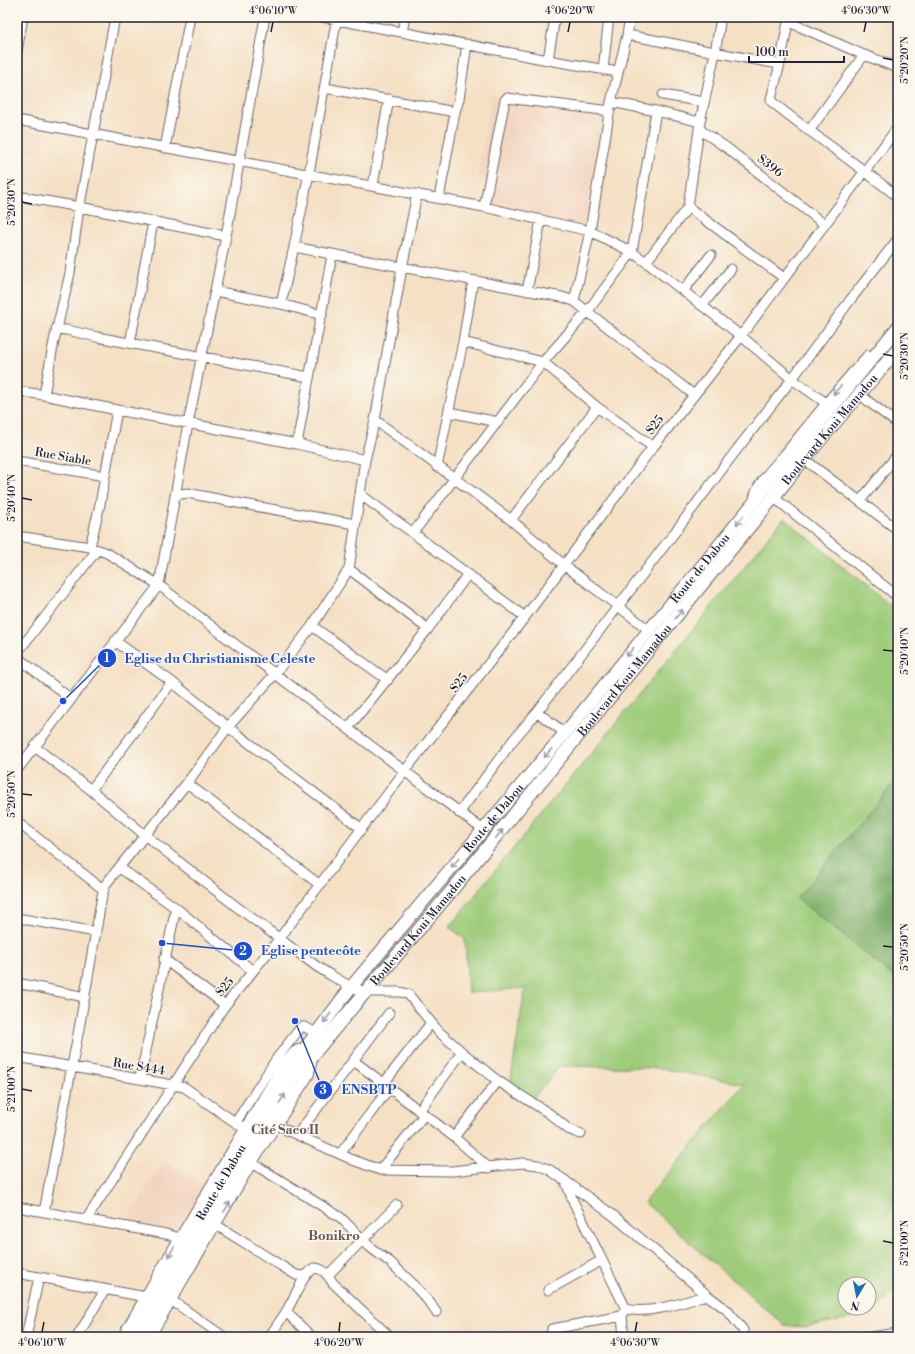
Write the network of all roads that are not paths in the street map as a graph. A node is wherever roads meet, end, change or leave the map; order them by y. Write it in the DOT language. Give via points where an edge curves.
graph roads {
  1 [pos="116,17"];
  2 [pos="190,17"];
  3 [pos="265,17"];
  4 [pos="322,17"];
  5 [pos="405,17"];
  6 [pos="555,17"];
  7 [pos="609,17"];
  8 [pos="630,17"];
  9 [pos="721,17"];
  10 [pos="337,18"];
  11 [pos="789,19"];
  12 [pos="21,20"];
  13 [pos="402,32"];
  14 [pos="627,35"];
  15 [pos="467,44"];
  16 [pos="17,51"];
  17 [pos="715,53"];
  18 [pos="864,55"];
  19 [pos="548,60"];
  20 [pos="780,64"];
  21 [pos="898,68"];
  22 [pos="603,70"];
  23 [pos="618,72"];
  24 [pos="325,88"];
  25 [pos="663,95"];
  26 [pos="389,99"];
  27 [pos="704,102"];
  28 [pos="610,107"];
  29 [pos="656,111"];
  30 [pos="455,112"];
  31 [pos="17,120"];
  32 [pos="699,126"];
  33 [pos="898,127"];
  34 [pos="809,131"];
  35 [pos="94,135"];
  36 [pos="165,148"];
  37 [pos="239,161"];
  38 [pos="865,170"];
  39 [pos="309,173"];
  40 [pos="373,185"];
  41 [pos="417,194"];
  42 [pos="17,196"];
  43 [pos="898,197"];
  44 [pos="439,198"];
  45 [pos="484,206"];
  46 [pos="688,206"];
  47 [pos="80,207"];
  48 [pos="541,220"];
  49 [pos="153,222"];
  50 [pos="824,224"];
  51 [pos="590,232"];
  52 [pos="226,236"];
  53 [pos="898,238"];
  54 [pos="294,247"];
  55 [pos="632,252"];
  56 [pos="332,255"];
  57 [pos="711,255"];
  58 [pos="646,262"];
  59 [pos="402,268"];
  60 [pos="731,268"];
  61 [pos="784,278"];
  62 [pos="474,281"];
  63 [pos="215,291"];
  64 [pos="526,291"];
  65 [pos="683,291"];
  66 [pos="574,301"];
  67 [pos="280,304"];
  68 [pos="702,306"];
  69 [pos="587,312"];
  70 [pos="322,315"];
  71 [pos="898,327"];
  72 [pos="56,329"];
  73 [pos="741,336"];
  74 [pos="463,342"];
  75 [pos="130,343"];
  76 [pos="885,344"];
  77 [pos="898,349"];
  78 [pos="202,357"];
  79 [pos="543,362"];
  80 [pos="308,377"];
  81 [pos="792,379"];
  82 [pos="17,392"];
  83 [pos="859,393"];
  84 [pos="44,395"];
  85 [pos="694,395"];
  86 [pos="826,403"];
  87 [pos="597,407"];
  88 [pos="117,410"];
  89 [pos="449,412"];
  90 [pos="375,420"];
  91 [pos="498,422"];
  92 [pos="188,424"];
  93 [pos="898,424"];
  94 [pos="297,444"];
  95 [pos="653,447"];
  96 [pos="898,454"];
  97 [pos="804,459"];
  98 [pos="365,460"];
  99 [pos="17,461"];
  100 [pos="438,467"];
  101 [pos="105,476"];
  102 [pos="455,479"];
  103 [pos="175,495"];
  104 [pos="361,495"];
  105 [pos="774,498"];
  106 [pos="860,501"];
  107 [pos="753,505"];
  108 [pos="511,520"];
  109 [pos="355,524"];
  110 [pos="898,529"];
  111 [pos="413,532"];
  112 [pos="20,536"];
  113 [pos="17,546"];
  114 [pos="94,548"];
  115 [pos="564,565"];
  116 [pos="349,569"];
  117 [pos="468,574"];
  118 [pos="158,585"];
  119 [pos="898,597"];
  120 [pos="617,606"];
  121 [pos="525,617"];
  122 [pos="312,626"];
  123 [pos="428,629"];
  124 [pos="648,630"];
  125 [pos="115,641"];
  126 [pos="17,653"];
  127 [pos="17,657"];
  128 [pos="275,674"];
  129 [pos="388,680"];
  130 [pos="172,682"];
  131 [pos="72,699"];
  132 [pos="537,712"];
  133 [pos="228,727"];
  134 [pos="348,728"];
  135 [pos="565,733"];
  136 [pos="35,747"];
  137 [pos="17,770"];
  138 [pos="404,772"];
  139 [pos="187,783"];
  140 [pos="91,790"];
  141 [pos="459,813"];
  142 [pos="17,822"];
  143 [pos="362,829"];
  144 [pos="482,829"];
  145 [pos="146,836"];
  146 [pos="120,868"];
  147 [pos="320,885"];
  148 [pos="104,890"];
  149 [pos="176,908"];
  150 [pos="17,918"];
  151 [pos="96,932"];
  152 [pos="279,939"];
  153 [pos="164,959"];
  154 [pos="253,971"];
  155 [pos="17,983"];
  156 [pos="351,987"];
  157 [pos="366,992"];
  158 [pos="85,998"];
  159 [pos="225,1005"];
  160 [pos="389,1013"];
  161 [pos="431,1023"];
  162 [pos="316,1033"];
  163 [pos="310,1050"];
  164 [pos="462,1052"];
  165 [pos="17,1057"];
  166 [pos="280,1061"];
  167 [pos="354,1061"];
  168 [pos="72,1068"];
  169 [pos="140,1079"];
  170 [pos="498,1081"];
  171 [pos="172,1084"];
  172 [pos="387,1085"];
  173 [pos="421,1113"];
  174 [pos="236,1122"];
  175 [pos="275,1125"];
  176 [pos="245,1129"];
  177 [pos="581,1134"];
  178 [pos="297,1135"];
  179 [pos="454,1137"];
  180 [pos="340,1154"];
  181 [pos="252,1164"];
  182 [pos="489,1168"];
  183 [pos="380,1170"];
  184 [pos="564,1180"];
  185 [pos="397,1205"];
  186 [pos="17,1207"];
  187 [pos="44,1212"];
  188 [pos="86,1220"];
  189 [pos="216,1225"];
  190 [pos="179,1238"];
  191 [pos="363,1239"];
  192 [pos="602,1260"];
  193 [pos="17,1273"];
  194 [pos="328,1275"];
  195 [pos="305,1276"];
  196 [pos="39,1277"];
  197 [pos="105,1290"];
  198 [pos="548,1290"];
  199 [pos="707,1296"];
  200 [pos="146,1297"];
  201 [pos="171,1300"];
  202 [pos="286,1312"];
  203 [pos="436,1312"];
  204 [pos="624,1313"];
  205 [pos="898,1333"];
  206 [pos="26,1337"];
  207 [pos="78,1337"];
  208 [pos="122,1337"];
  209 [pos="129,1337"];
  210 [pos="141,1337"];
  211 [pos="150,1337"];
  212 [pos="224,1337"];
  213 [pos="269,1337"];
  214 [pos="312,1337"];
  215 [pos="390,1337"];
  216 [pos="552,1337"];
  217 [pos="624,1337"];
  218 [pos="745,1337"];
  219 [pos="871,1337"];
  1 -- 35 [label="street"];
  2 -- 36 [label="street"];
  3 -- 37 [label="street"];
  4 -- 10 [label="street"];
  5 -- 13 [label="street"];
  6 -- 19 [label="street"];
  7 -- 22 [label="street"];
  8 -- 14 [label="street"];
  9 -- 17 [label="street"];
  10 -- 13 [label="street"];
  10 -- 24 [label="street"];
  11 -- 18 [label="street"];
  11 -- 20 [label="street"];
  12 -- 16 [label="street"];
  13 -- 15 [label="street"];
  14 -- 17 [label="street"];
  14 -- 23 [label="street"];
  15 -- 19 [label="street"];
  15 -- 30 [label="street"];
  17 -- 20 [label="street"];
  17 -- 27 [label="street"];
  18 -- 21 [label="street"];
  18 -- 34 [label="street"];
  19 -- 22 [label="street"];
  20 -- 34 [label="street" via="771,101"];
  22 -- 23 [label="street"];
  23 -- 28 [label="street"];
  24 -- 26 [label="street"];
  24 -- 39 [label="street"];
  25 -- 27 [label="street"];
  26 -- 30 [label="street"];
  26 -- 40 [label="street"];
  27 -- 32 [label="street"];
  28 -- 29 [label="street"];
  28 -- 45 [label="street" via="506,98"];
  28 -- 51 [label="street"];
  29 -- 32 [label="street"];
  29 -- 55 [label="street"];
  30 -- 44 [label="street"];
  31 -- 35 [label="street"];
  32 -- 46 [label="street"];
  32 -- 50 [label="street, S396"];
  33 -- 38 [label="street, S25"];
  34 -- 38 [label="street"];
  35 -- 36 [label="street"];
  35 -- 47 [label="street"];
  36 -- 37 [label="street"];
  37 -- 39 [label="street"];
  37 -- 52 [label="street"];
  38 -- 43 [label="street"];
  38 -- 50 [label="street, S25"];
  39 -- 40 [label="street"];
  39 -- 54 [label="street"];
  40 -- 41 [label="street"];
  41 -- 44 [label="street"];
  41 -- 59 [label="street"];
  42 -- 47 [label="street"];
  44 -- 45 [label="street"];
  45 -- 48 [label="street"];
  46 -- 58 [label="street"];
  46 -- 61 [label="street"];
  47 -- 49 [label="street"];
  47 -- 72 [label="street" via="70,273"];
  48 -- 51 [label="street"];
  48 -- 64 [label="street"];
  49 -- 52 [label="street"];
  49 -- 75 [label="street"];
  50 -- 61 [label="street, S25"];
  51 -- 55 [label="street"];
  51 -- 66 [label="street"];
  52 -- 63 [label="street"];
  53 -- 81 [label="street"];
  54 -- 56 [label="street"];
  54 -- 67 [label="street"];
  55 -- 58 [label="street"];
  55 -- 69 [label="street"];
  56 -- 59 [label="street"];
  56 -- 70 [label="street"];
  57 -- 65 [label="street"];
  58 -- 65 [label="street"];
  59 -- 62 [label="street"];
  59 -- 90 [label="street"];
  60 -- 68 [label="street"];
  61 -- 73 [label="street, S25"];
  62 -- 64 [label="street"];
  62 -- 74 [label="street"];
  63 -- 67 [label="street"];
  63 -- 78 [label="street"];
  64 -- 66 [label="street"];
  65 -- 68 [label="street"];
  66 -- 69 [label="street"];
  67 -- 70 [label="street"];
  68 -- 73 [label="street"];
  69 -- 79 [label="street"];
  69 -- 85 [label="street"];
  70 -- 80 [label="street"];
  71 -- 76 [label="main road, Route de Dabou"];
  72 -- 75 [label="street"];
  72 -- 84 [label="street"];
  73 -- 81 [label="street"];
  73 -- 85 [label="street, S25"];
  74 -- 79 [label="street"];
  74 -- 89 [label="street"];
  75 -- 78 [label="street"];
  76 -- 86 [label="street, one-way" via="869,354"];
  76 -- 107 [label="main road, Route de Dabou"];
  77 -- 83 [label="main road, Boulevard Koui Mamadou"];
  78 -- 80 [label="street"];
  78 -- 92 [label="street"];
  79 -- 87 [label="street"];
  79 -- 91 [label="street"];
  80 -- 94 [label="street"];
  81 -- 86 [label="street"];
  81 -- 120 [label="street"];
  82 -- 84 [label="street"];
  83 -- 93 [label="street"];
  83 -- 97 [label="main road, Boulevard Koui Mamadou"];
  84 -- 88 [label="street"];
  85 -- 95 [label="street, S25"];
  86 -- 107 [label="street" via="755,492"];
  87 -- 95 [label="street"];
  87 -- 108 [label="street"];
  88 -- 92 [label="street"];
  88 -- 101 [label="street"];
  89 -- 91 [label="street"];
  89 -- 100 [label="street"];
  90 -- 98 [label="street"];
  90 -- 100 [label="street"];
  91 -- 102 [label="street"];
  92 -- 94 [label="street"];
  92 -- 103 [label="street"];
  94 -- 98 [label="street"];
  95 -- 115 [label="street, S25"];
  96 -- 106 [label="street"];
  97 -- 105 [label="main road, Boulevard Koui Mamadou"];
  97 -- 106 [label="street"];
  98 -- 104 [label="street"];
  99 -- 101 [label="street, Rue Siable"];
  100 -- 102 [label="street"];
  101 -- 114 [label="street"];
  102 -- 108 [label="street"];
  102 -- 111 [label="street"];
  103 -- 109 [label="street" via="188,493"];
  103 -- 118 [label="street"];
  104 -- 109 [label="street"];
  104 -- 111 [label="street"];
  105 -- 119 [label="street"];
  157 -- 105 [label="main road, Boulevard Koui Mamadou, one-way" via="496,838"];
  106 -- 110 [label="street"];
  107 -- 124 [label="main road, Route de Dabou, one-way"];
  108 -- 115 [label="street"];
  109 -- 116 [label="street"];
  111 -- 117 [label="street"];
  112 -- 113 [label="street"];
  112 -- 114 [label="street"];
  114 -- 118 [label="street"];
  114 -- 126 [label="street"];
  115 -- 120 [label="street"];
  115 -- 121 [label="street, S25"];
  116 -- 122 [label="street"];
  116 -- 123 [label="street"];
  117 -- 121 [label="street"];
  117 -- 123 [label="street"];
  118 -- 125 [label="street"];
  118 -- 128 [label="street"];
  120 -- 124 [label="street"];
  120 -- 132 [label="street"];
  121 -- 138 [label="street, S25"];
  122 -- 128 [label="street"];
  122 -- 129 [label="street"];
  123 -- 129 [label="street"];
  124 -- 135 [label="main road, Route de Dabou, one-way"];
  125 -- 130 [label="street"];
  125 -- 131 [label="street"];
  127 -- 131 [label="street"];
  128 -- 133 [label="street"];
  128 -- 134 [label="street"];
  129 -- 134 [label="street"];
  130 -- 133 [label="street"];
  130 -- 140 [label="street"];
  131 -- 136 [label="street"];
  132 -- 135 [label="street"];
  132 -- 141 [label="street"];
  133 -- 139 [label="street"];
  133 -- 143 [label="street"];
  134 -- 138 [label="street"];
  135 -- 144 [label="main road, Route de Dabou, one-way"];
  136 -- 137 [label="street"];
  136 -- 140 [label="street"];
  138 -- 141 [label="street"];
  138 -- 143 [label="street, S25"];
  139 -- 145 [label="street"];
  139 -- 147 [label="street"];
  140 -- 145 [label="street"];
  141 -- 144 [label="street"];
  142 -- 148 [label="street"];
  143 -- 147 [label="street, S25"];
  144 -- 156 [label="main road, Route de Dabou, one-way"];
  145 -- 146 [label="street"];
  145 -- 152 [label="street"];
  146 -- 148 [label="street" via="110,878"];
  146 -- 149 [label="street"];
  147 -- 152 [label="street, S25"];
  148 -- 151 [label="street"];
  149 -- 153 [label="street"];
  149 -- 154 [label="street"];
  150 -- 151 [label="street"];
  151 -- 158 [label="street"];
  152 -- 154 [label="street, S25"];
  152 -- 156 [label="street"];
  153 -- 159 [label="street"];
  153 -- 169 [label="street"];
  154 -- 159 [label="street, S25"];
  155 -- 158 [label="street"];
  156 -- 157 [label="street"];
  156 -- 162 [label="main road, Route de Dabou, one-way"];
  157 -- 161 [label="street" via="408,994"];
  157 -- 163 [label="main road, Route de Dabou"];
  158 -- 168 [label="street"];
  159 -- 171 [label="street, S25"];
  160 -- 167 [label="street"];
  161 -- 164 [label="street"];
  161 -- 172 [label="street"];
  162 -- 163 [label="main road, Route de Dabou"];
  162 -- 166 [label="street" via="301,1027"];
  163 -- 166 [label="street" via="295,1051"];
  163 -- 175 [label="street" via="309,1075"];
  163 -- 209 [label="main road, Route de Dabou" via="261,1114"];
  210 -- 163 [label="main road, Route de Dabou, one-way"];
  164 -- 170 [label="street"];
  164 -- 173 [label="street"];
  165 -- 168 [label="street, Rue S444"];
  166 -- 174 [label="street"];
  166 -- 176 [label="street"];
  167 -- 172 [label="street"];
  167 -- 178 [label="street"];
  168 -- 169 [label="street, Rue S444"];
  168 -- 187 [label="street"];
  169 -- 171 [label="street, Rue S444"];
  170 -- 177 [label="street" via="550,1114 568,1129"];
  170 -- 179 [label="street"];
  171 -- 174 [label="street, Rue S444" via="189,1089"];
  171 -- 188 [label="street, S25"];
  172 -- 173 [label="street"];
  172 -- 180 [label="street"];
  173 -- 179 [label="street"];
  173 -- 183 [label="street"];
  174 -- 176 [label="street, Rue S444"];
  175 -- 178 [label="street"];
  175 -- 181 [label="street"];
  176 -- 190 [label="street"];
  178 -- 180 [label="street"];
  179 -- 182 [label="street"];
  180 -- 183 [label="street"];
  189 -- 181 [label="street, one-way"];
  181 -- 191 [label="street" via="340,1217"];
  182 -- 183 [label="street" via="452,1171"];
  182 -- 184 [label="street" via="523,1163 538,1165"];
  184 -- 192 [label="street"];
  184 -- 199 [label="street" via="614,1216"];
  185 -- 191 [label="street"];
  186 -- 187 [label="street"];
  187 -- 188 [label="street"];
  188 -- 190 [label="street"];
  189 -- 195 [label="street" via="296,1275"];
  189 -- 201 [label="street"];
  190 -- 200 [label="street, one-way"];
  191 -- 194 [label="street"];
  191 -- 203 [label="street" via="370,1248 409,1280"];
  192 -- 198 [label="street"];
  192 -- 204 [label="street"];
  193 -- 196 [label="street"];
  194 -- 195 [label="street" via="317,1267"];
  194 -- 215 [label="street" via="332,1283"];
  195 -- 202 [label="street"];
  196 -- 197 [label="street"];
  196 -- 206 [label="street"];
  197 -- 200 [label="street"];
  197 -- 207 [label="street"];
  199 -- 204 [label="street"];
  199 -- 218 [label="street" via="728,1310 743,1330"];
  200 -- 208 [label="street"];
  201 -- 211 [label="street"];
  201 -- 212 [label="street"];
  202 -- 213 [label="street"];
  202 -- 214 [label="street"];
  204 -- 216 [label="street" via="552,1330"];
  204 -- 217 [label="street"];
  205 -- 219 [label="street"];
}
